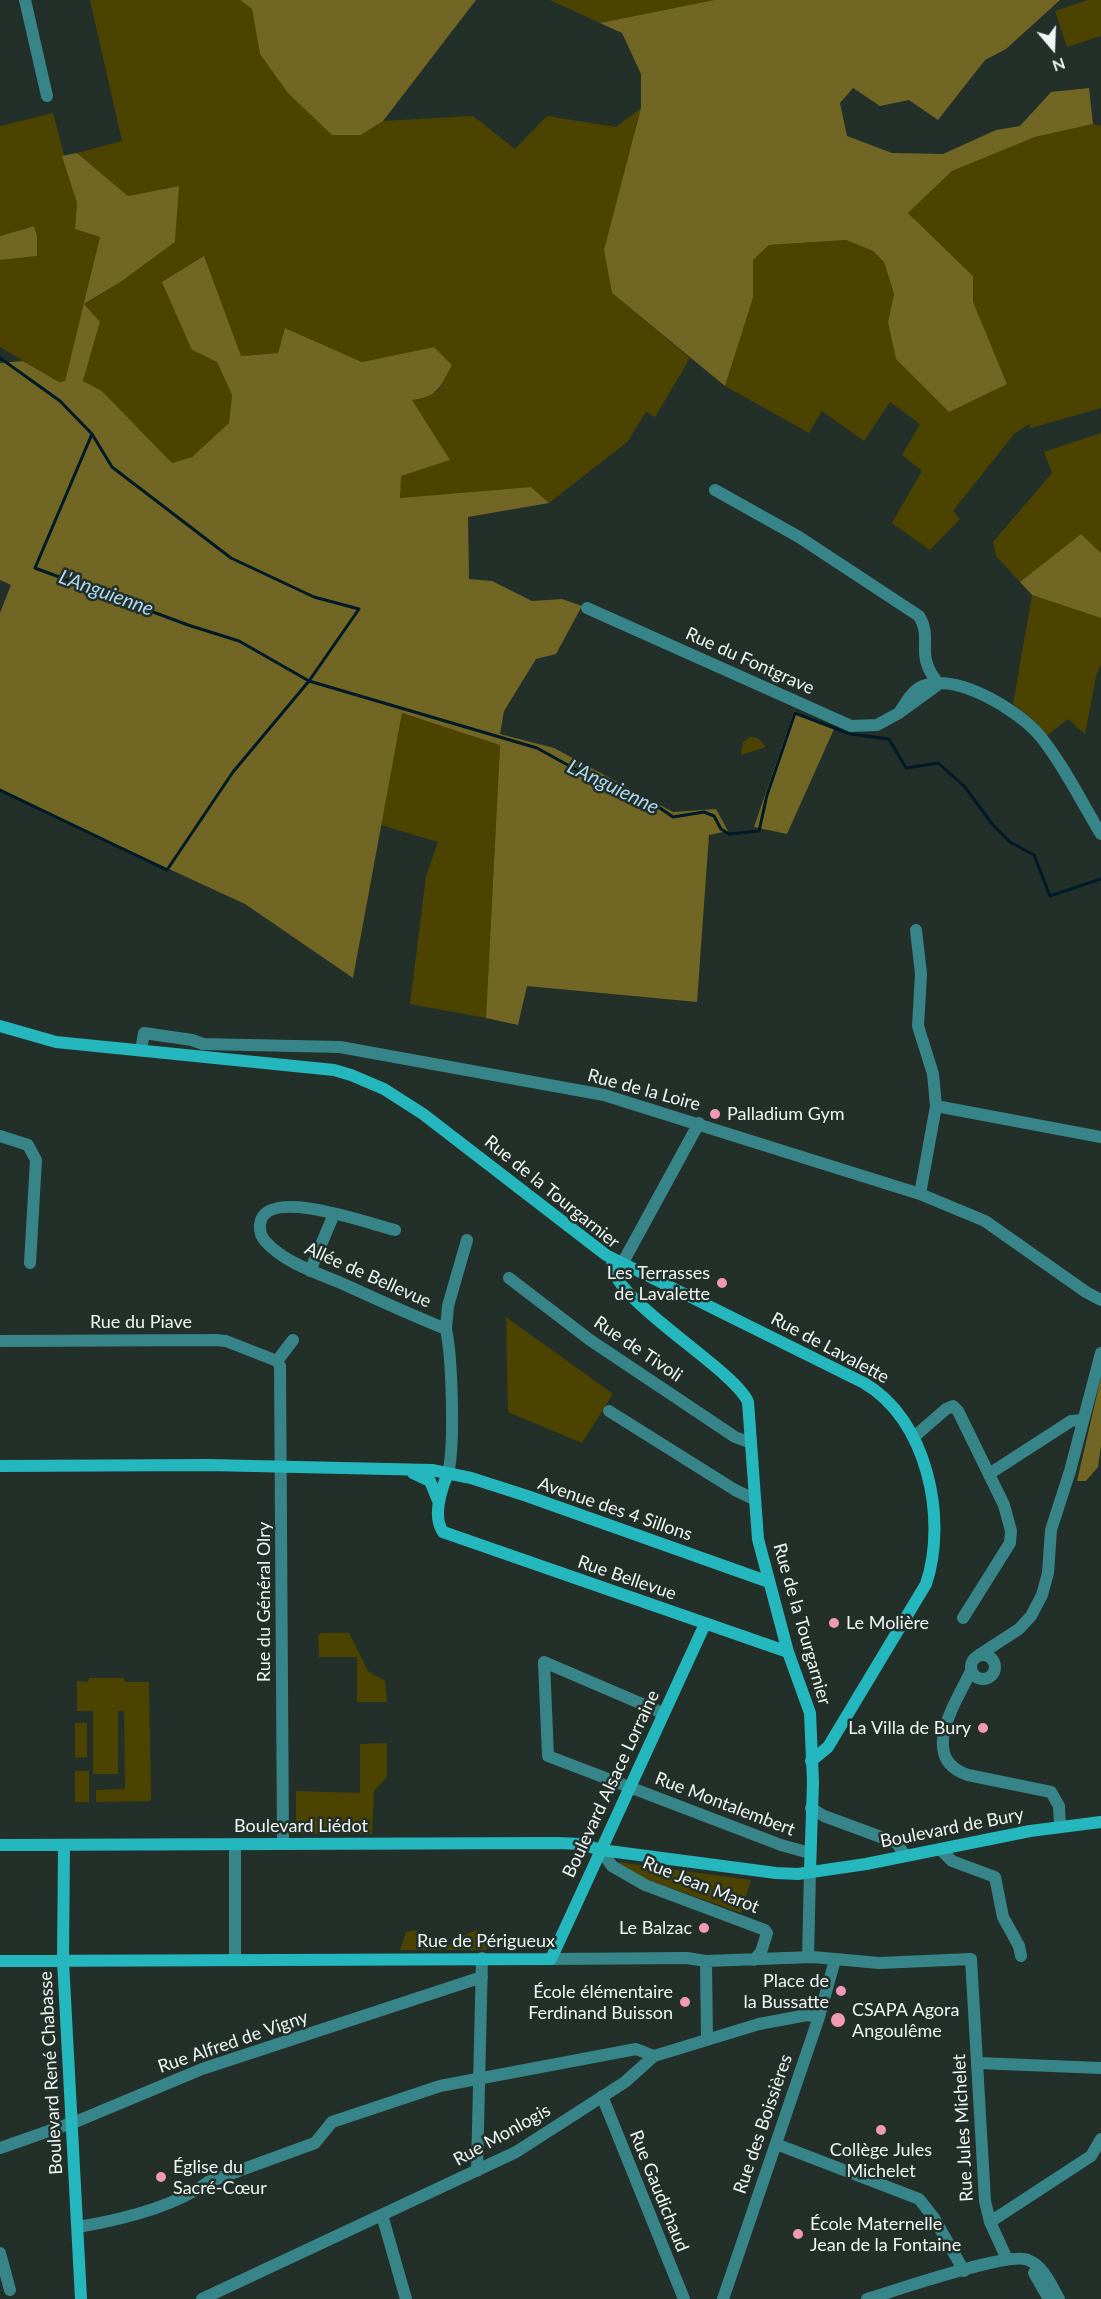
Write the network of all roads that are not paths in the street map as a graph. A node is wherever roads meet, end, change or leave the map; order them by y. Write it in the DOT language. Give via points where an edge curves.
graph roads {
  1 [pos="25,0"];
  2 [pos="47,96"];
  3 [pos="715,490"];
  4 [pos="587,609"];
  5 [pos="939,684"];
  6 [pos="1101,834"];
  7 [pos="916,930"];
  8 [pos="0,1026"];
  9 [pos="150,1035"];
  10 [pos="141,1050"];
  11 [pos="154,1051"];
  12 [pos="936,1106"];
  13 [pos="699,1123"];
  14 [pos="0,1136"];
  15 [pos="1101,1137"];
  16 [pos="920,1194"];
  17 [pos="334,1214"];
  18 [pos="395,1230"];
  19 [pos="467,1240"];
  20 [pos="618,1262"];
  21 [pos="30,1263"];
  22 [pos="310,1271"];
  23 [pos="509,1278"];
  24 [pos="1101,1300"];
  25 [pos="446,1329"];
  26 [pos="293,1340"];
  27 [pos="0,1341"];
  28 [pos="1101,1353"];
  29 [pos="278,1361"];
  30 [pos="609,1411"];
  31 [pos="1082,1420"];
  32 [pos="915,1436"];
  33 [pos="751,1443"];
  34 [pos="0,1466"];
  35 [pos="281,1466"];
  36 [pos="397,1468"];
  37 [pos="448,1473"];
  38 [pos="989,1474"];
  39 [pos="754,1499"];
  40 [pos="439,1504"];
  41 [pos="770,1582"];
  42 [pos="963,1618"];
  43 [pos="705,1624"];
  44 [pos="1004,1639"];
  45 [pos="788,1652"];
  46 [pos="979,1655"];
  47 [pos="993,1661"];
  48 [pos="977,1675"];
  49 [pos="663,1713"];
  50 [pos="828,1747"];
  51 [pos="811,1761"];
  52 [pos="813,1782"];
  53 [pos="628,1788"];
  54 [pos="812,1808"];
  55 [pos="1101,1822"];
  56 [pos="1060,1826"];
  57 [pos="283,1843"];
  58 [pos="236,1844"];
  59 [pos="0,1845"];
  60 [pos="64,1846"];
  61 [pos="601,1850"];
  62 [pos="940,1850"];
  63 [pos="810,1853"];
  64 [pos="905,1856"];
  65 [pos="810,1871"];
  66 [pos="1021,1956"];
  67 [pos="808,1957"];
  68 [pos="482,1958"];
  69 [pos="552,1959"];
  70 [pos="971,1959"];
  71 [pos="235,1960"];
  72 [pos="706,1960"];
  73 [pos="754,1960"];
  74 [pos="836,1960"];
  75 [pos="0,1961"];
  76 [pos="63,1961"];
  77 [pos="482,1977"];
  78 [pos="819,2017"];
  79 [pos="707,2039"];
  80 [pos="654,2056"];
  81 [pos="978,2063"];
  82 [pos="1101,2068"];
  83 [pos="479,2078"];
  84 [pos="602,2096"];
  85 [pos="71,2123"];
  86 [pos="1101,2139"];
  87 [pos="776,2144"];
  88 [pos="0,2148"];
  89 [pos="477,2171"];
  90 [pos="382,2215"];
  91 [pos="990,2222"];
  92 [pos="78,2227"];
  93 [pos="0,2253"];
  94 [pos="1009,2259"];
  95 [pos="964,2271"];
  96 [pos="10,2290"];
  97 [pos="81,2299"];
  98 [pos="202,2299"];
  99 [pos="406,2299"];
  100 [pos="684,2299"];
  101 [pos="723,2299"];
  102 [pos="867,2299"];
  103 [pos="1049,2299"];
  104 [pos="1059,2299"];
  1 -- 2 [label="street"];
  3 -- 5 [label="street" via="799,537 919,616 924,629 924,660"];
  4 -- 5 [label="street, Rue du Fontgrave" via="851,726 877,725 899,713 917,689"];
  5 -- 6 [label="street" via="963,686 1003,705 1030,725"];
  7 -- 12 [label="street" via="921,974 918,1026 933,1074"];
  8 -- 10 [label="street, Rue de la Tourgarnier" via="56,1042"];
  9 -- 10 [label="street"];
  9 -- 11 [label="street"];
  9 -- 13 [label="street, Rue de la Loire" via="203,1044 340,1047 604,1095"];
  10 -- 11 [label="street, Rue de la Tourgarnier"];
  11 -- 20 [label="street, Rue de la Tourgarnier" via="334,1070 384,1089 431,1120 589,1244"];
  12 -- 15 [label="street"];
  12 -- 16 [label="street"];
  13 -- 16 [label="street, Rue de la Loire"];
  13 -- 20 [label="street"];
  14 -- 21 [label="street" via="28,1145 36,1160"];
  16 -- 24 [label="street, Rue de la Loire" via="985,1221"];
  17 -- 18 [label="street, Allée de Bellevue"];
  17 -- 22 [label="street"];
  17 -- 22 [label="street, Allée de Bellevue" via="300,1206 274,1207 262,1216 260,1232 265,1241"];
  19 -- 25 [label="street" via="447,1306"];
  20 -- 32 [label="street, Rue de Lavalette" via="875,1389 901,1414"];
  20 -- 33 [label="street, Rue de la Tourgarnier" via="613,1272 642,1306 742,1390 750,1409"];
  22 -- 25 [label="street, Allée de Bellevue"];
  23 -- 33 [label="street, Rue de Tivoli" via="590,1340 735,1437"];
  25 -- 37 [label="street, Allée de Bellevue" via="451,1460"];
  26 -- 29 [label="street"];
  27 -- 29 [label="street, Rue du Piave" via="216,1340"];
  28 -- 31 [label="street"];
  29 -- 35 [label="street, Rue du Général Olry"];
  30 -- 39 [label="street"];
  31 -- 38 [label="street" via="1071,1421"];
  31 -- 44 [label="street" via="1051,1530 1045,1584 1027,1620"];
  32 -- 38 [label="street" via="953,1407"];
  32 -- 50 [label="street, Rue de Lavalette" via="934,1527 932,1566 926,1584"];
  33 -- 39 [label="street, Rue de la Tourgarnier"];
  34 -- 35 [label="street"];
  35 -- 36 [label="street"];
  35 -- 57 [label="street, Rue du Général Olry"];
  36 -- 37 [label="street, Avenue des 4 Sillons"];
  36 -- 40 [label="street" via="428,1478"];
  37 -- 40 [label="street"];
  37 -- 41 [label="street, Avenue des 4 Sillons"];
  38 -- 42 [label="street" via="1009,1515 1010,1543"];
  39 -- 41 [label="street, Rue de la Tourgarnier" via="758,1539"];
  40 -- 43 [label="street, Rue Bellevue" via="439,1526 443,1532"];
  41 -- 45 [label="street, Rue de la Tourgarnier"];
  43 -- 45 [label="street, Rue Bellevue"];
  43 -- 49 [label="street, Boulevard Alsace Lorraine"];
  44 -- 46 [label="street"];
  44 -- 47 [label="street"];
  45 -- 51 [label="street, Rue de la Tourgarnier" via="810,1713"];
  46 -- 47 [label="street"];
  46 -- 48 [label="street" via="973,1662"];
  47 -- 48 [label="street" via="992,1673"];
  48 -- 56 [label="street" via="957,1701 942,1733 944,1753 952,1766 968,1775 1051,1792 1059,1806"];
  49 -- 53 [label="street, Boulevard Alsace Lorraine"];
  49 -- 53 [label="street, Rue Montalembert" via="544,1662 548,1756"];
  50 -- 51 [label="street, Rue de Lavalette"];
  50 -- 52 [label="street"];
  51 -- 52 [label="street, Rue de la Tourgarnier"];
  52 -- 54 [label="street, Rue de la Tourgarnier"];
  53 -- 61 [label="street, Boulevard Alsace Lorraine"];
  53 -- 63 [label="street, Rue Montalembert"];
  54 -- 63 [label="street, Rue de la Tourgarnier"];
  54 -- 64 [label="street" via="897,1843"];
  55 -- 56 [label="street, Boulevard de Bury"];
  56 -- 62 [label="street, Boulevard de Bury"];
  57 -- 58 [label="street, Boulevard Liédot"];
  57 -- 61 [label="street, Boulevard Liédot" via="556,1843"];
  58 -- 60 [label="street, Boulevard Liédot"];
  58 -- 71 [label="street"];
  59 -- 60 [label="street, Boulevard Liédot"];
  60 -- 76 [label="street, Boulevard René Chabasse"];
  61 -- 65 [label="street, Boulevard Liédot" via="776,1873"];
  61 -- 69 [label="street, Boulevard Alsace Lorraine"];
  61 -- 73 [label="street, Rue Jean Marot" via="612,1866 635,1880 765,1930 765,1944"];
  62 -- 64 [label="street, Boulevard de Bury"];
  62 -- 66 [label="street" via="952,1861 995,1877 1003,1917"];
  63 -- 65 [label="street, Rue de la Tourgarnier"];
  64 -- 65 [label="street, Boulevard de Bury"];
  65 -- 67 [label="street"];
  67 -- 73 [label="street, Rue de Périgueux"];
  67 -- 74 [label="street, Rue de Périgueux"];
  68 -- 69 [label="street, Rue de Périgueux"];
  68 -- 71 [label="street, Rue de Périgueux"];
  68 -- 77 [label="street"];
  69 -- 72 [label="street, Rue de Périgueux"];
  70 -- 74 [label="street, Rue de Périgueux" via="879,1963"];
  70 -- 81 [label="street, Rue Jules Michelet"];
  71 -- 76 [label="street, Rue de Périgueux"];
  72 -- 73 [label="street, Rue de Périgueux"];
  72 -- 79 [label="street"];
  74 -- 78 [label="street, Rue des Boissières"];
  75 -- 76 [label="street, Rue de Périgueux"];
  76 -- 85 [label="street, Boulevard René Chabasse"];
  77 -- 83 [label="street"];
  77 -- 85 [label="street, Rue Alfred de Vigny" via="202,2069"];
  78 -- 79 [label="street, Rue Monlogis" via="807,2015 768,2022"];
  78 -- 87 [label="street, Rue des Boissières"];
  79 -- 80 [label="street, Rue Monlogis"];
  80 -- 83 [label="street" via="636,2049"];
  80 -- 84 [label="street, Rue Monlogis" via="641,2070"];
  81 -- 82 [label="street"];
  81 -- 91 [label="street, Rue Jules Michelet" via="985,2201"];
  83 -- 89 [label="street"];
  83 -- 92 [label="street" via="440,2086 332,2122 315,2143 208,2182 130,2218"];
  84 -- 89 [label="street, Rue Monlogis" via="516,2152"];
  84 -- 100 [label="street, Rue Gaudichaud"];
  85 -- 88 [label="street, Rue Alfred de Vigny"];
  85 -- 92 [label="street, Boulevard René Chabasse"];
  86 -- 91 [label="street" via="1091,2156"];
  87 -- 95 [label="street" via="919,2199"];
  87 -- 101 [label="street, Rue des Boissières"];
  89 -- 90 [label="street, Rue Monlogis"];
  90 -- 98 [label="street, Rue Monlogis"];
  90 -- 99 [label="street"];
  91 -- 94 [label="street, Rue Jules Michelet"];
  92 -- 97 [label="street, Boulevard René Chabasse"];
  93 -- 96 [label="street"];
  94 -- 95 [label="street"];
  94 -- 103 [label="street" via="1030,2267"];
  94 -- 104 [label="street" via="1027,2259 1041,2268"];
  95 -- 102 [label="street"];
}
